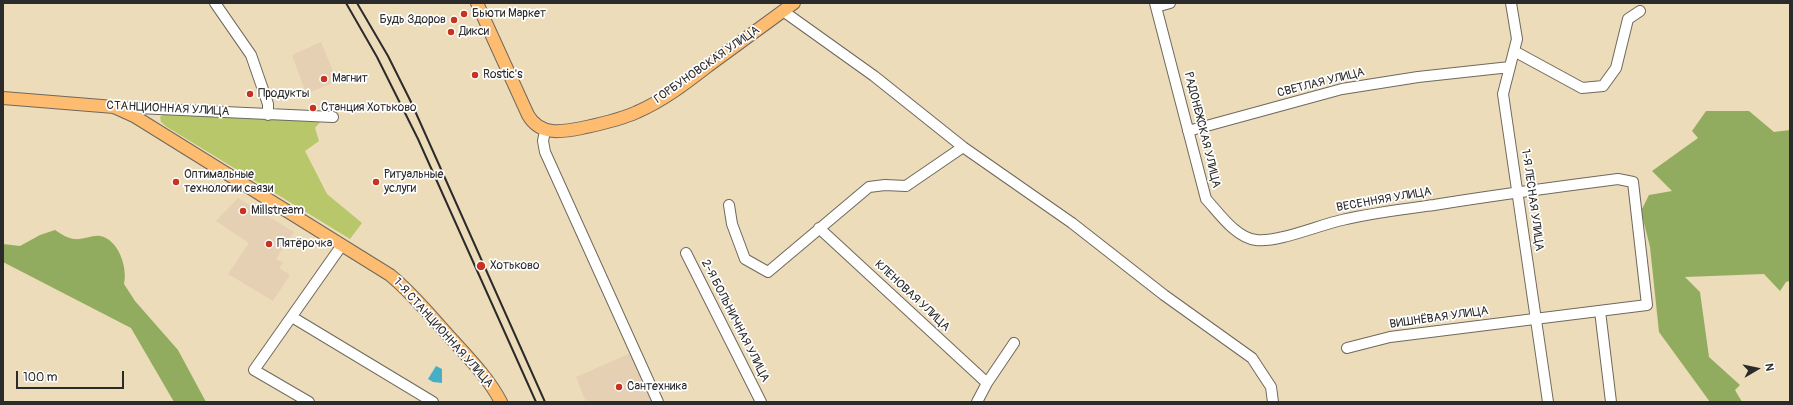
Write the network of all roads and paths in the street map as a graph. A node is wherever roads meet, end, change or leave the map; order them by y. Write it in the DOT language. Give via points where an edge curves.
graph roads {
  1 [pos="215,3"];
  2 [pos="477,3"];
  3 [pos="794,3"];
  4 [pos="1170,3"];
  5 [pos="1511,3"];
  6 [pos="1155,5"];
  7 [pos="783,11"];
  8 [pos="1640,11"];
  9 [pos="1514,51"];
  10 [pos="1510,67"];
  11 [pos="3,98"];
  12 [pos="114,107"];
  13 [pos="162,109"];
  14 [pos="268,114"];
  15 [pos="333,117"];
  16 [pos="150,125"];
  17 [pos="545,131"];
  18 [pos="1188,131"];
  19 [pos="963,147"];
  20 [pos="1518,192"];
  21 [pos="729,205"];
  22 [pos="819,228"];
  23 [pos="1256,240"];
  24 [pos="342,245"];
  25 [pos="686,253"];
  26 [pos="1600,311"];
  27 [pos="292,317"];
  28 [pos="1535,319"];
  29 [pos="1014,344"];
  30 [pos="1347,348"];
  31 [pos="987,383"];
  32 [pos="309,402"];
  33 [pos="433,402"];
  34 [pos="501,402"];
  35 [pos="658,402"];
  36 [pos="761,402"];
  37 [pos="977,402"];
  38 [pos="1273,402"];
  39 [pos="1548,402"];
  40 [pos="1611,402"];
  1 -- 14 [label="street" via="251,55 268,104"];
  2 -- 17 [label="main road" via="528,115"];
  3 -- 7 [label="main road, ГОРБУНОВСКАЯ УЛИЦА"];
  4 -- 6 [label="street"];
  5 -- 9 [label="street, 1-Я ЛЕСНАЯ УЛИЦА" via="1517,39"];
  6 -- 18 [label="street, РАДОНЕЖСКАЯ УЛИЦА"];
  7 -- 17 [label="main road, ГОРБУНОВСКАЯ УЛИЦА" via="675,91 648,107 591,126"];
  7 -- 19 [label="street" via="874,76"];
  8 -- 9 [label="street" via="1628,19 1616,68 1603,86 1582,88"];
  9 -- 10 [label="street, 1-Я ЛЕСНАЯ УЛИЦА"];
  10 -- 18 [label="street, СВЕТЛАЯ УЛИЦА" via="1418,77 1342,89"];
  10 -- 20 [label="street, 1-Я ЛЕСНАЯ УЛИЦА" via="1503,94"];
  11 -- 12 [label="main road, СТАНЦИОННАЯ УЛИЦА"];
  12 -- 13 [label="street, СТАНЦИОННАЯ УЛИЦА"];
  12 -- 16 [label="main road, 1-Я СТАНЦИОННАЯ УЛИЦА"];
  13 -- 14 [label="street, СТАНЦИОННАЯ УЛИЦА"];
  13 -- 16 [label="street" via="150,117"];
  14 -- 15 [label="street, СТАНЦИОННАЯ УЛИЦА"];
  16 -- 24 [label="main road, 1-Я СТАНЦИОННАЯ УЛИЦА"];
  17 -- 35 [label="street" via="545,152"];
  18 -- 23 [label="street, РАДОНЕЖСКАЯ УЛИЦА" via="1206,199 1240,233"];
  19 -- 22 [label="street" via="906,186 869,187"];
  19 -- 38 [label="street" via="1072,223 1164,295 1252,358 1271,387"];
  20 -- 23 [label="street, ВЕСЕННЯЯ УЛИЦА" via="1341,220 1274,239"];
  20 -- 26 [label="street, ВЕСЕННЯЯ УЛИЦА" via="1618,179 1633,182 1647,305"];
  20 -- 28 [label="street, 1-Я ЛЕСНАЯ УЛИЦА"];
  21 -- 22 [label="street" via="732,224 745,259 768,272"];
  22 -- 31 [label="street, КЛЕНОВАЯ УЛИЦА"];
  24 -- 27 [label="street"];
  24 -- 34 [label="main road, 1-Я СТАНЦИОННАЯ УЛИЦА" via="402,285 486,378"];
  25 -- 36 [label="street, 2-Я БОЛЬНИЧНАЯ УЛИЦА"];
  26 -- 28 [label="street, ВИШНЁВАЯ УЛИЦА"];
  26 -- 40 [label="street"];
  27 -- 32 [label="street" via="254,370"];
  27 -- 33 [label="street"];
  28 -- 30 [label="street, ВИШНЁВАЯ УЛИЦА" via="1390,337"];
  28 -- 39 [label="street, 1-Я ЛЕСНАЯ УЛИЦА"];
  29 -- 31 [label="street"];
  31 -- 37 [label="street"];
}
